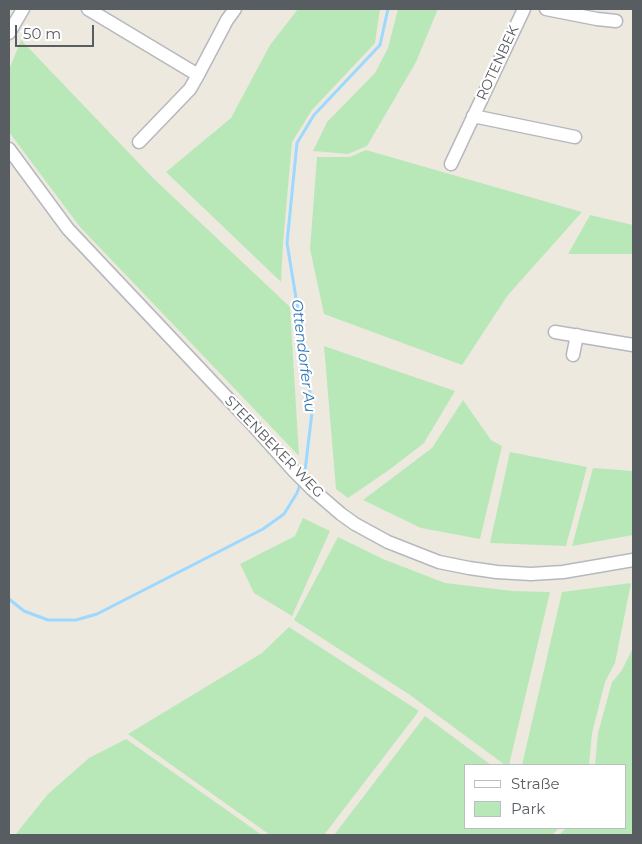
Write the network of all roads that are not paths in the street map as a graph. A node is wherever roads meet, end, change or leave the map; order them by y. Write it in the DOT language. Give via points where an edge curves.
graph roads {
  1 [pos="23,9"];
  2 [pos="88,9"];
  3 [pos="235,9"];
  4 [pos="524,9"];
  5 [pos="546,9"];
  6 [pos="616,21"];
  7 [pos="9,33"];
  8 [pos="198,75"];
  9 [pos="473,116"];
  10 [pos="575,138"];
  11 [pos="139,142"];
  12 [pos="9,149"];
  13 [pos="451,164"];
  14 [pos="555,332"];
  15 [pos="576,335"];
  16 [pos="633,344"];
  17 [pos="573,355"];
  18 [pos="633,560"];
  1 -- 7 [label="street"];
  2 -- 8 [label="street"];
  3 -- 8 [label="street"];
  4 -- 9 [label="street, ROTENBEK"];
  5 -- 6 [label="street"];
  8 -- 11 [label="street" via="190,89"];
  9 -- 10 [label="street, ROTENBEK"];
  9 -- 13 [label="street, ROTENBEK"];
  12 -- 18 [label="street, STEENBEKER WEG" via="68,229 294,471 355,524 388,542 439,562 488,571 563,572"];
  14 -- 15 [label="street"];
  15 -- 16 [label="street"];
  15 -- 17 [label="street"];
}
